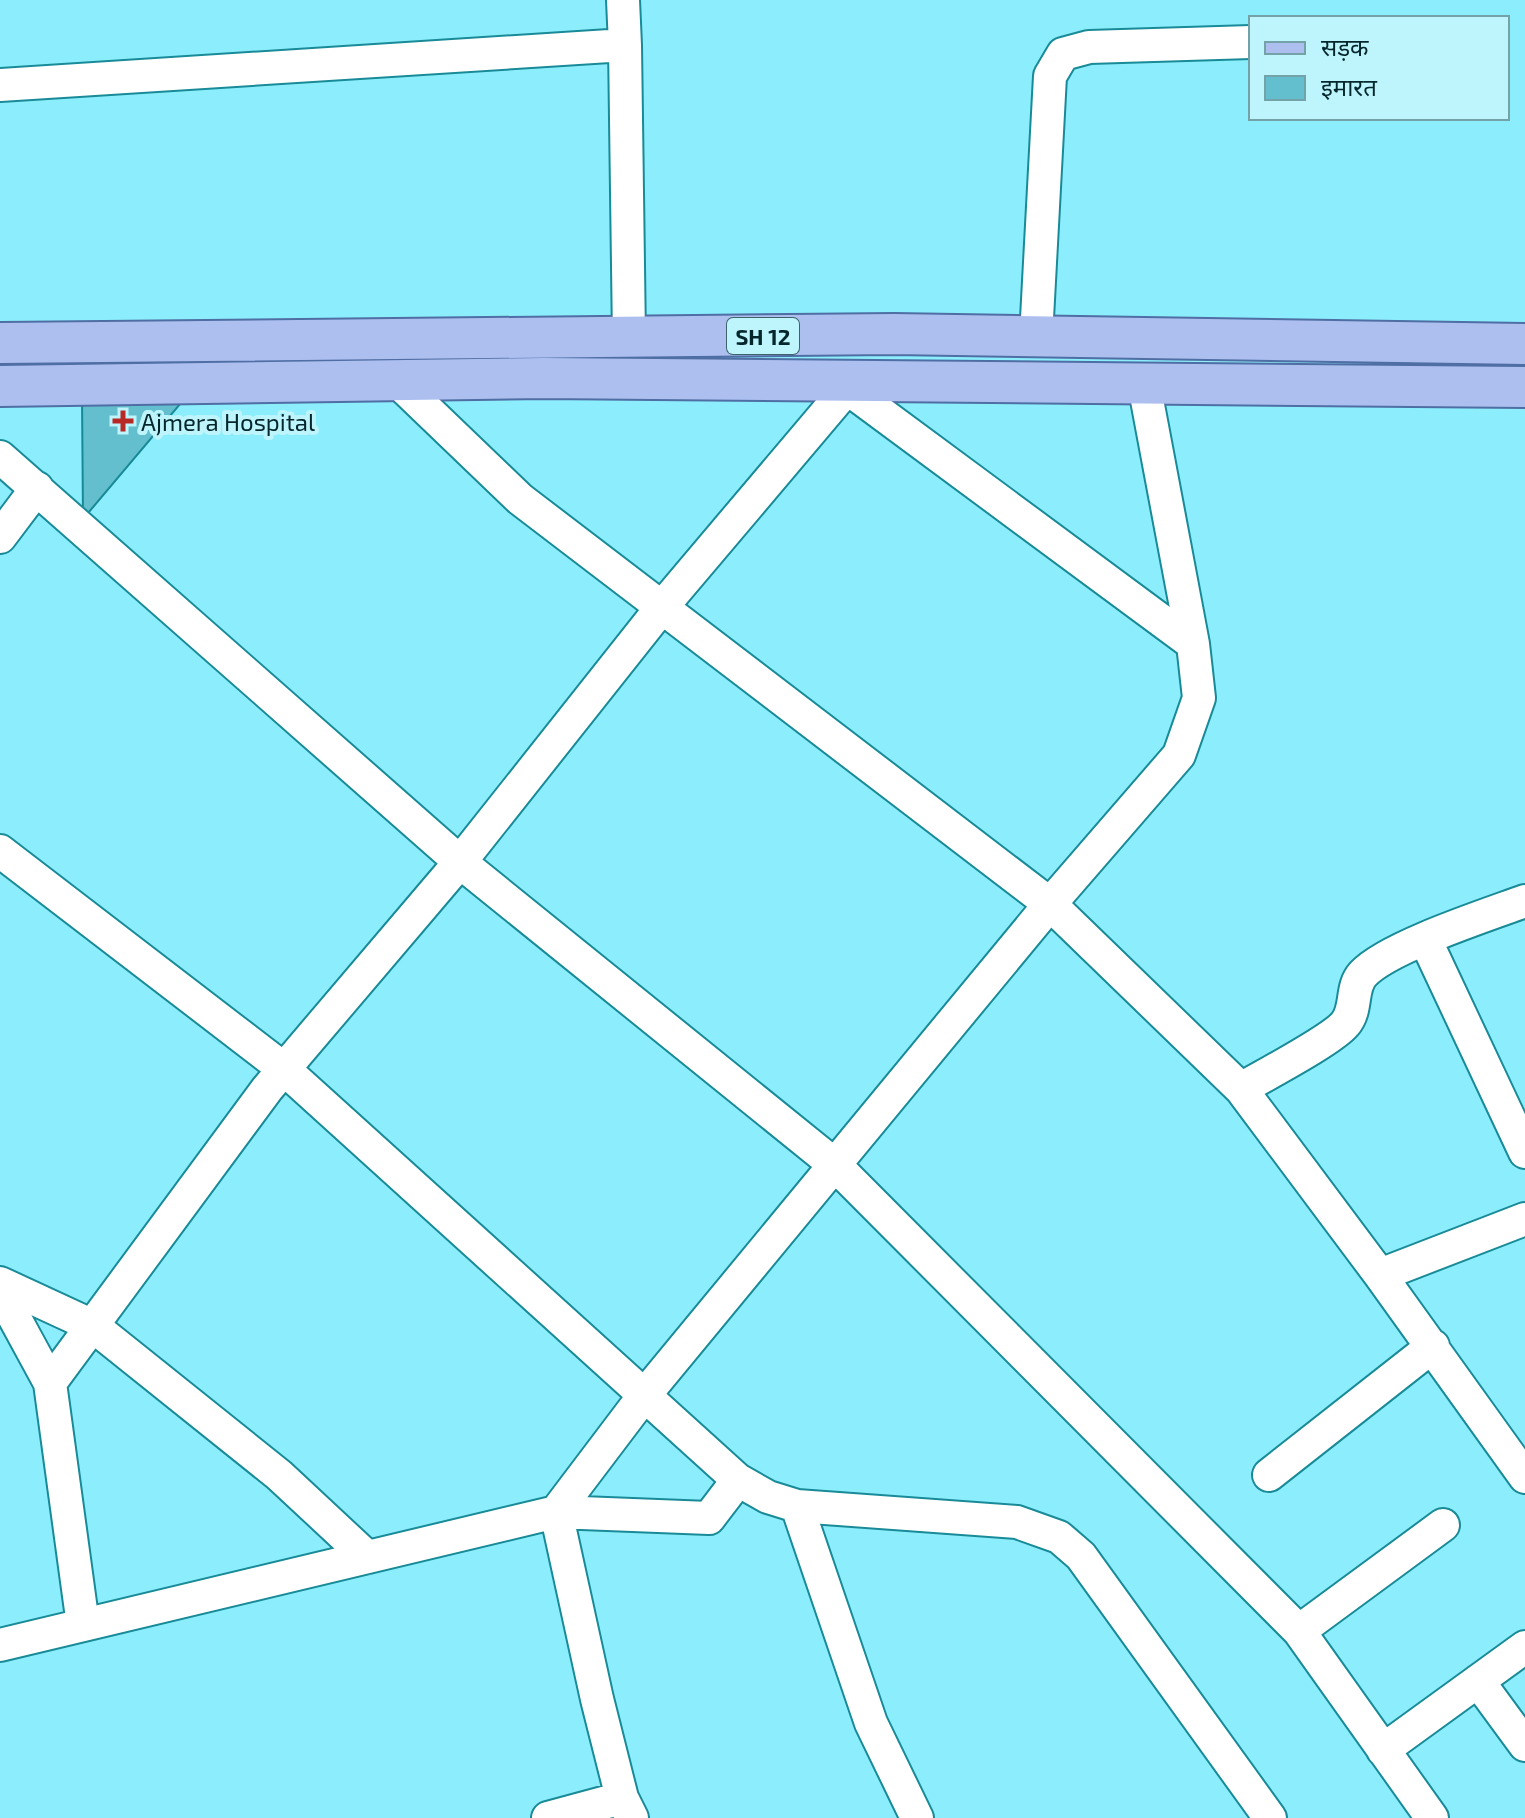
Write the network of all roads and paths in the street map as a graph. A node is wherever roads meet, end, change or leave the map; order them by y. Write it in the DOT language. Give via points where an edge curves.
graph roads {
  1 [pos="623,0"];
  2 [pos="1249,42"];
  3 [pos="625,45"];
  4 [pos="0,85"];
  5 [pos="1036,337"];
  6 [pos="629,339"];
  7 [pos="0,343"];
  8 [pos="1525,344"];
  9 [pos="395,379"];
  10 [pos="851,384"];
  11 [pos="1144,384"];
  12 [pos="0,386"];
  13 [pos="1525,387"];
  14 [pos="0,457"];
  15 [pos="37,488"];
  16 [pos="0,537"];
  17 [pos="662,607"];
  18 [pos="1193,644"];
  19 [pos="0,851"];
  20 [pos="460,862"];
  21 [pos="1525,901"];
  22 [pos="1050,904"];
  23 [pos="1425,939"];
  24 [pos="284,1069"];
  25 [pos="1241,1089"];
  26 [pos="1525,1152"];
  27 [pos="835,1165"];
  28 [pos="1525,1219"];
  29 [pos="1380,1275"];
  30 [pos="0,1283"];
  31 [pos="0,1291"];
  32 [pos="93,1326"];
  33 [pos="1433,1346"];
  34 [pos="50,1383"];
  35 [pos="643,1397"];
  36 [pos="1269,1475"];
  37 [pos="1525,1477"];
  38 [pos="738,1480"];
  39 [pos="797,1506"];
  40 [pos="556,1512"];
  41 [pos="1443,1525"];
  42 [pos="367,1557"];
  43 [pos="83,1625"];
  44 [pos="1299,1631"];
  45 [pos="0,1645"];
  46 [pos="1525,1647"];
  47 [pos="1478,1681"];
  48 [pos="1525,1745"];
  49 [pos="1383,1750"];
  50 [pos="627,1808"];
  51 [pos="548,1818"];
  52 [pos="917,1818"];
  53 [pos="1270,1818"];
  54 [pos="1432,1818"];
  1 -- 3 [label="street"];
  2 -- 5 [label="street" via="1089,47 1063,54 1050,76"];
  3 -- 4 [label="street"];
  3 -- 6 [label="street"];
  5 -- 6 [label="main road, SH 12"];
  5 -- 8 [label="main road, SH 12"];
  6 -- 7 [label="main road, SH 12" via="437,336"];
  9 -- 10 [label="main road, SH 12"];
  9 -- 12 [label="main road, SH 12"];
  9 -- 17 [label="street" via="520,499"];
  10 -- 11 [label="main road, SH 12"];
  10 -- 17 [label="street"];
  10 -- 18 [label="street"];
  11 -- 13 [label="main road, SH 12"];
  11 -- 18 [label="street"];
  14 -- 15 [label="street"];
  15 -- 16 [label="street"];
  15 -- 20 [label="street"];
  17 -- 20 [label="street"];
  17 -- 22 [label="street"];
  18 -- 22 [label="street" via="1199,698 1179,755"];
  19 -- 24 [label="street"];
  20 -- 24 [label="street"];
  20 -- 27 [label="street"];
  21 -- 23 [label="street"];
  22 -- 25 [label="street"];
  22 -- 27 [label="street"];
  23 -- 25 [label="street" via="1363,973 1355,987 1355,1008 1344,1026"];
  23 -- 26 [label="street"];
  24 -- 32 [label="street"];
  24 -- 35 [label="street"];
  25 -- 29 [label="street"];
  27 -- 35 [label="street"];
  27 -- 44 [label="street"];
  28 -- 29 [label="street"];
  29 -- 33 [label="street"];
  30 -- 32 [label="street"];
  31 -- 34 [label="street"];
  32 -- 34 [label="street"];
  32 -- 42 [label="street" via="279,1475"];
  33 -- 36 [label="street"];
  33 -- 37 [label="street"];
  34 -- 43 [label="street"];
  35 -- 38 [label="street"];
  35 -- 40 [label="street"];
  38 -- 39 [label="street"];
  38 -- 40 [label="street" via="709,1518"];
  39 -- 52 [label="street" via="871,1723"];
  39 -- 53 [label="street" via="1017,1522 1059,1537 1081,1556"];
  40 -- 42 [label="street"];
  40 -- 50 [label="street"];
  41 -- 44 [label="street"];
  42 -- 43 [label="street"];
  43 -- 45 [label="street"];
  44 -- 49 [label="street"];
  46 -- 47 [label="street"];
  47 -- 48 [label="street"];
  47 -- 49 [label="street"];
  49 -- 54 [label="street"];
  50 -- 51 [label="street"];
}
